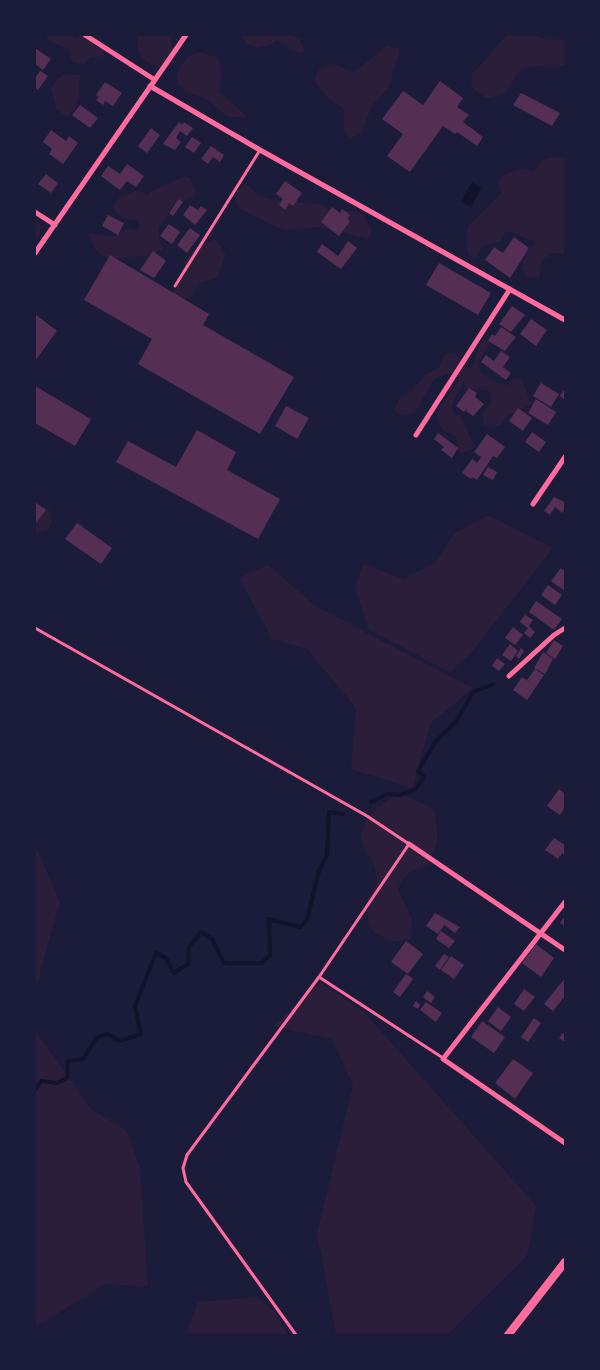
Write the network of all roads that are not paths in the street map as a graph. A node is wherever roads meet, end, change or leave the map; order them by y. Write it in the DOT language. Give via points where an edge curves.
graph roads {
  1 [pos="85,35"];
  2 [pos="186,35"];
  3 [pos="155,80"];
  4 [pos="150,86"];
  5 [pos="260,150"];
  6 [pos="35,212"];
  7 [pos="55,225"];
  8 [pos="35,253"];
  9 [pos="175,286"];
  10 [pos="510,289"];
  11 [pos="565,320"];
  12 [pos="416,436"];
  13 [pos="565,456"];
  14 [pos="533,504"];
  15 [pos="35,628"];
  16 [pos="564,631"];
  17 [pos="509,676"];
  18 [pos="409,844"];
  19 [pos="565,902"];
  20 [pos="541,934"];
  21 [pos="565,950"];
  22 [pos="319,977"];
  23 [pos="444,1059"];
  24 [pos="565,1143"];
  25 [pos="565,1262"];
  26 [pos="296,1335"];
  27 [pos="508,1335"];
  1 -- 3 [label="street"];
  2 -- 3 [label="street"];
  3 -- 4 [label="street"];
  4 -- 5 [label="street"];
  4 -- 7 [label="street"];
  5 -- 9 [label="lane"];
  5 -- 10 [label="street"];
  6 -- 7 [label="street"];
  7 -- 8 [label="street"];
  10 -- 11 [label="street"];
  10 -- 12 [label="street"];
  13 -- 14 [label="street"];
  15 -- 18 [label="lane" via="367,816"];
  16 -- 17 [label="street" via="554,635"];
  18 -- 20 [label="street"];
  18 -- 22 [label="lane"];
  19 -- 20 [label="street"];
  20 -- 21 [label="street"];
  20 -- 23 [label="street"];
  22 -- 23 [label="lane"];
  22 -- 26 [label="lane" via="187,1155 183,1168 186,1182"];
  23 -- 24 [label="street"];
  25 -- 27 [label="street"];
}
